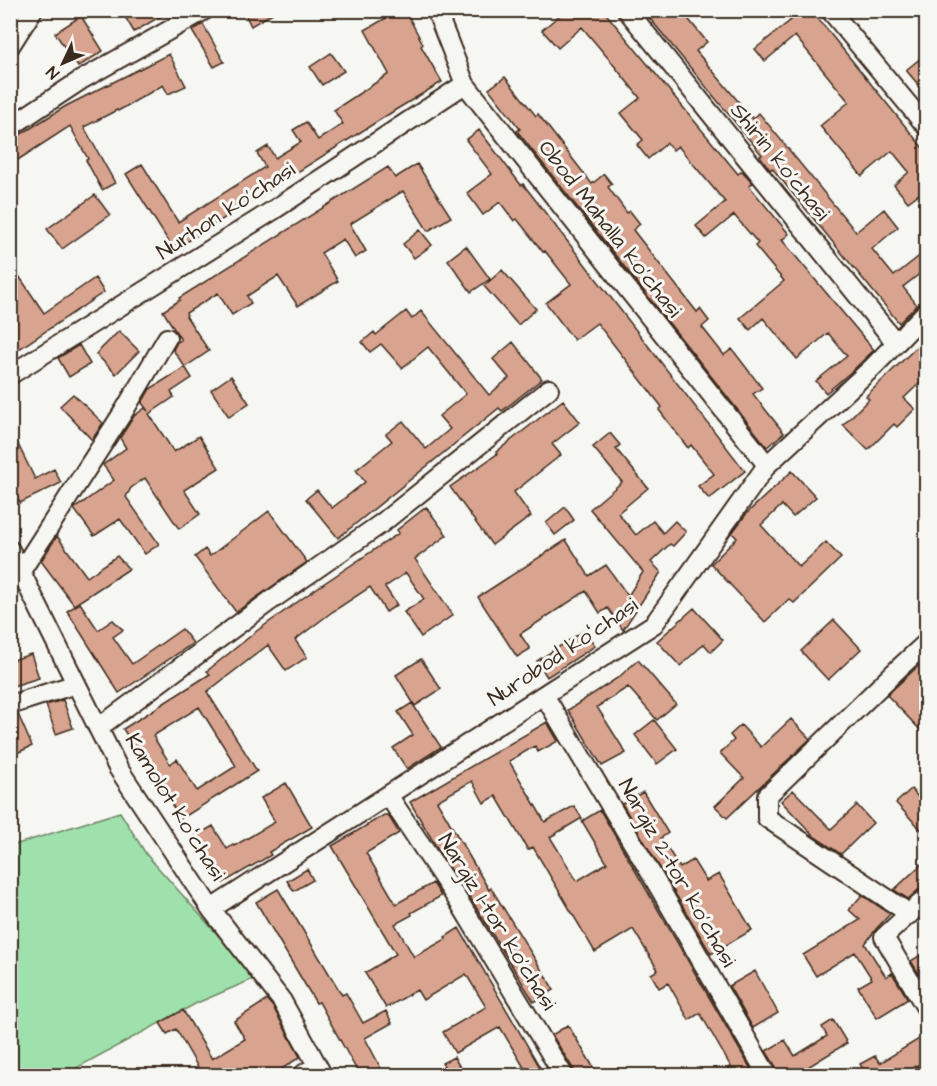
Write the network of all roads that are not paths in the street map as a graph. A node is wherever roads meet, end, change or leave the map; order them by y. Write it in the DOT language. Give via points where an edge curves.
graph roads {
  1 [pos="33,10"];
  2 [pos="205,10"];
  3 [pos="436,10"];
  4 [pos="627,10"];
  5 [pos="830,10"];
  6 [pos="10,46"];
  7 [pos="465,84"];
  8 [pos="927,126"];
  9 [pos="10,127"];
  10 [pos="927,312"];
  11 [pos="167,338"];
  12 [pos="896,343"];
  13 [pos="10,375"];
  14 [pos="549,389"];
  15 [pos="767,465"];
  16 [pos="10,549"];
  17 [pos="21,571"];
  18 [pos="927,643"];
  19 [pos="76,684"];
  20 [pos="544,695"];
  21 [pos="10,705"];
  22 [pos="98,728"];
  23 [pos="388,795"];
  24 [pos="927,898"];
  25 [pos="211,909"];
  26 [pos="909,914"];
  27 [pos="927,1008"];
  28 [pos="320,1070"];
  29 [pos="927,1072"];
  30 [pos="301,1076"];
  31 [pos="564,1076"];
  32 [pos="768,1076"];
  33 [pos="921,1076"];
  1 -- 6 [label="street"];
  2 -- 9 [label="street" via="81,80"];
  3 -- 7 [label="street, Obod Mahalla ko‘chasi"];
  4 -- 12 [label="street, Shirin ko'chasi"];
  5 -- 8 [label="street"];
  7 -- 13 [label="street, Nurhon ko'chasi"];
  7 -- 15 [label="street, Obod Mahalla ko‘chasi"];
  10 -- 12 [label="street, Nurobod koʻchasi"];
  11 -- 17 [label="street"];
  12 -- 15 [label="street, Nurobod koʻchasi"];
  14 -- 22 [label="street" via="382,523"];
  15 -- 20 [label="street, Nurobod koʻchasi" via="654,624"];
  16 -- 17 [label="street, Kamolot koʻchasi"];
  17 -- 19 [label="street, Kamolot koʻchasi"];
  18 -- 26 [label="street" via="767,796 767,818"];
  19 -- 21 [label="street"];
  19 -- 22 [label="street, Kamolot koʻchasi"];
  20 -- 23 [label="street, Nurobod koʻchasi"];
  20 -- 32 [label="street, Nargiz 2-tor ko‘chasi"];
  22 -- 25 [label="street, Kamolot koʻchasi" via="118,768"];
  23 -- 25 [label="street, Nurobod koʻchasi"];
  23 -- 31 [label="street, Nargiz 1-tor ko‘chasi" via="461,905"];
  24 -- 26 [label="street"];
  25 -- 28 [label="street, Kamolot koʻchasi" via="282,1001"];
  26 -- 27 [label="street" via="884,937"];
  28 -- 30 [label="street"];
  29 -- 33 [label="street"];
}
